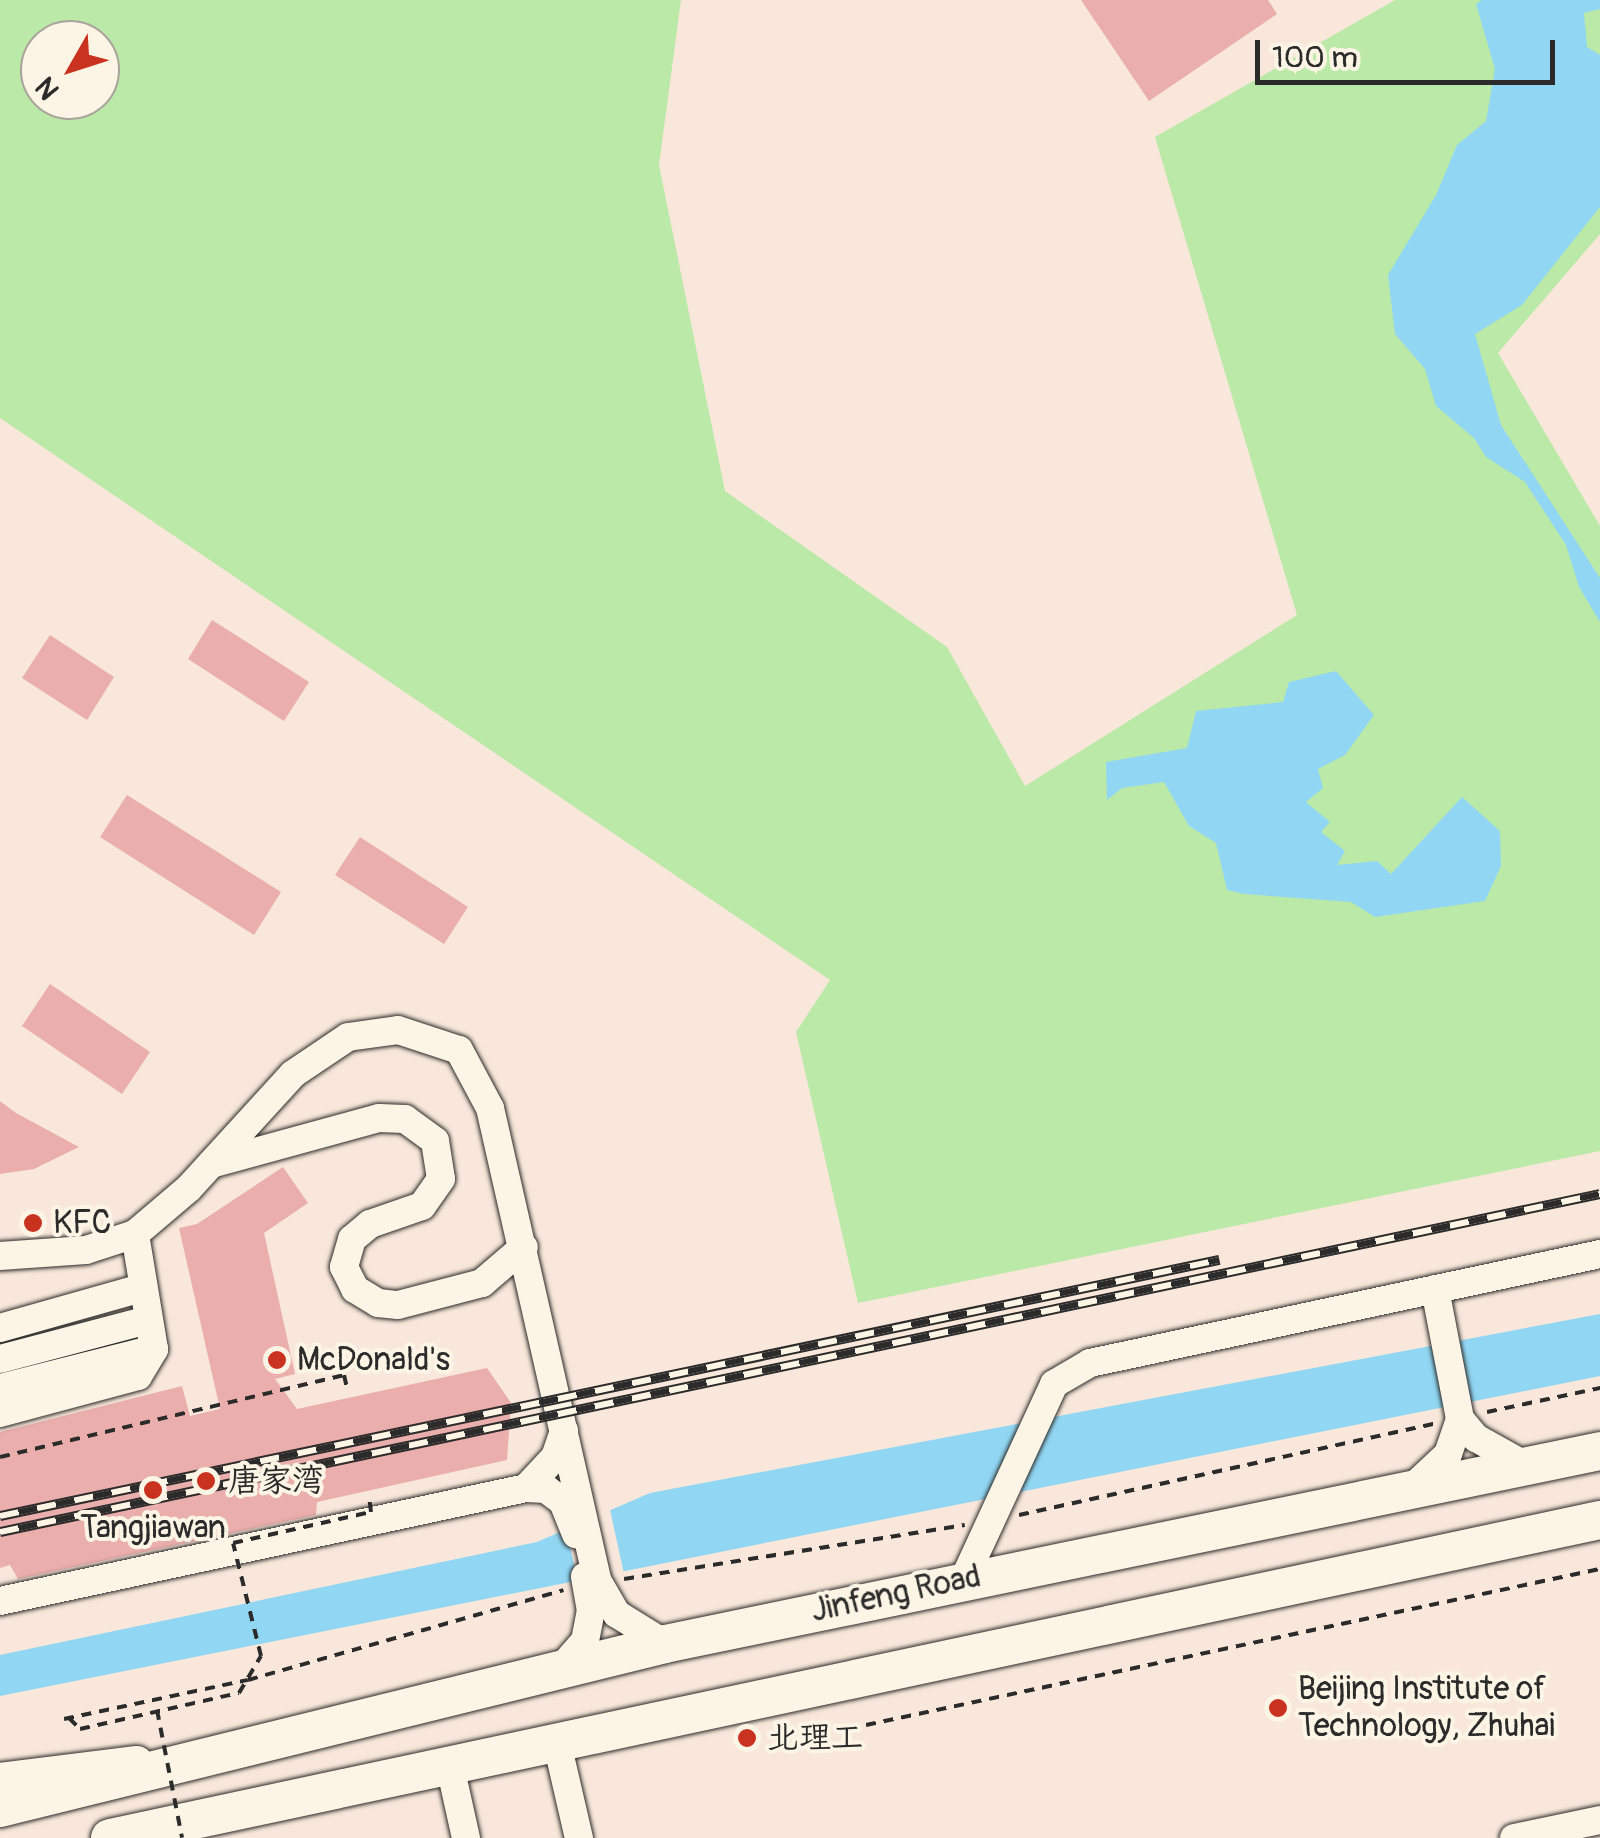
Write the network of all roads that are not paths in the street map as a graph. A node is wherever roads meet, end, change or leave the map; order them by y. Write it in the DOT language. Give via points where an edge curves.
graph roads {
  1 [pos="210,1164"];
  2 [pos="134,1234"];
  3 [pos="524,1247"];
  4 [pos="1600,1254"];
  5 [pos="0,1256"];
  6 [pos="141,1288"];
  7 [pos="1435,1289"];
  8 [pos="148,1320"];
  9 [pos="0,1328"];
  10 [pos="154,1349"];
  11 [pos="0,1358"];
  12 [pos="0,1388"];
  13 [pos="0,1413"];
  14 [pos="1459,1413"];
  15 [pos="564,1431"];
  16 [pos="1600,1451"];
  17 [pos="1528,1467"];
  18 [pos="1413,1487"];
  19 [pos="526,1488"];
  20 [pos="577,1507"];
  21 [pos="1600,1520"];
  22 [pos="964,1580"];
  23 [pos="593,1582"];
  24 [pos="0,1601"];
  25 [pos="665,1644"];
  26 [pos="562,1666"];
  27 [pos="557,1743"];
  28 [pos="196,1757"];
  29 [pos="450,1766"];
  30 [pos="0,1779"];
  31 [pos="0,1808"];
  32 [pos="1600,1820"];
  33 [pos="197,1829"];
  34 [pos="110,1838"];
  35 [pos="152,1838"];
  36 [pos="466,1838"];
  37 [pos="578,1838"];
  38 [pos="1514,1838"];
  1 -- 2 [label="street"];
  1 -- 3 [label="street" via="268,1098 330,1047 368,1030 426,1035 459,1050 482,1084"];
  1 -- 3 [label="street" via="378,1118 405,1119 435,1141 441,1179 422,1206 370,1224 352,1239 344,1266 355,1289 378,1303 398,1305 482,1283"];
  2 -- 5 [label="street" via="86,1250"];
  2 -- 6 [label="street"];
  3 -- 15 [label="street"];
  4 -- 7 [label="street"];
  6 -- 8 [label="street"];
  6 -- 9 [label="street"];
  7 -- 14 [label="street"];
  7 -- 22 [label="street" via="1090,1362 1054,1384"];
  8 -- 10 [label="street"];
  8 -- 11 [label="street"];
  10 -- 12 [label="street"];
  10 -- 13 [label="street" via="138,1376"];
  14 -- 17 [label="street" via="1476,1438"];
  14 -- 18 [label="street" via="1448,1454"];
  15 -- 19 [label="street" via="543,1475"];
  15 -- 20 [label="street"];
  16 -- 17 [label="highway, Jinfeng Road"];
  17 -- 18 [label="highway, Jinfeng Road"];
  18 -- 22 [label="highway, Jinfeng Road"];
  19 -- 20 [label="street" via="546,1489"];
  19 -- 24 [label="street"];
  20 -- 23 [label="street"];
  21 -- 27 [label="highway"];
  22 -- 25 [label="highway, Jinfeng Road"];
  23 -- 25 [label="street" via="617,1614"];
  23 -- 26 [label="street" via="585,1641"];
  25 -- 26 [label="highway, Jinfeng Road"];
  26 -- 28 [label="highway, Jinfeng Road"];
  27 -- 29 [label="highway"];
  27 -- 37 [label="street"];
  28 -- 30 [label="main road"];
  28 -- 31 [label="highway, Jinfeng Road"];
  29 -- 33 [label="highway"];
  29 -- 36 [label="street"];
  32 -- 38 [label="street"];
  33 -- 34 [label="highway"];
  33 -- 35 [label="main road"];
}
